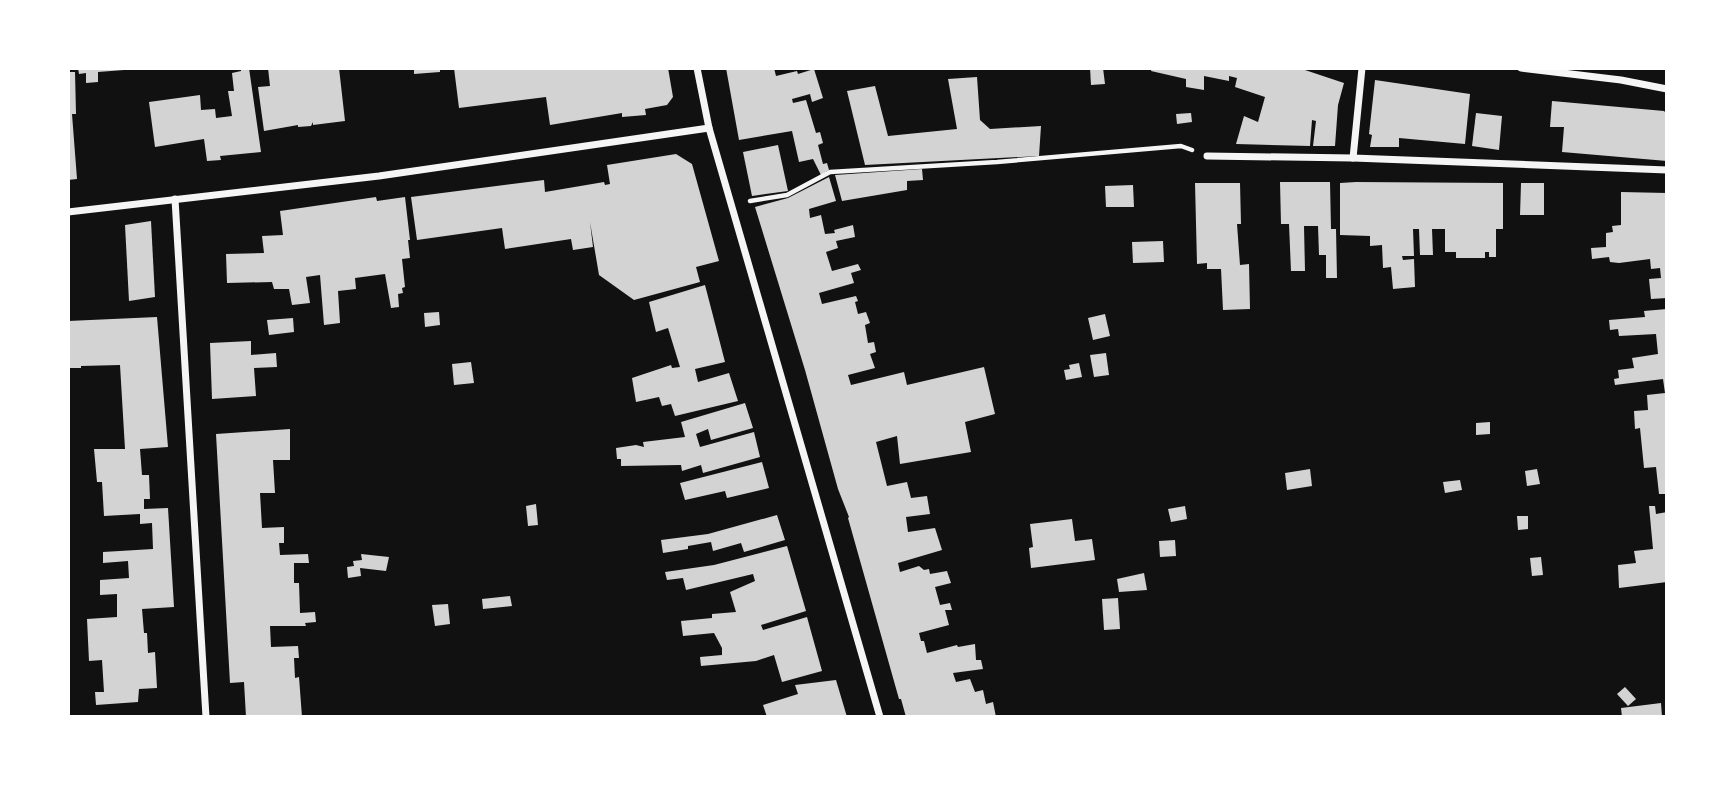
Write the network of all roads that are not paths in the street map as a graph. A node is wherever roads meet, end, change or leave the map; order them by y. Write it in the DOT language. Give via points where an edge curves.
graph roads {
  1 [pos="697,68"];
  2 [pos="1362,68"];
  3 [pos="1521,68"];
  4 [pos="1667,89"];
  5 [pos="709,128"];
  6 [pos="1207,156"];
  7 [pos="1353,158"];
  8 [pos="1667,170"];
  9 [pos="175,199"];
  10 [pos="68,212"];
  11 [pos="206,717"];
  12 [pos="880,717"];
  1 -- 5 [label="street"];
  2 -- 7 [label="street"];
  3 -- 4 [label="street"];
  5 -- 9 [label="street" via="379,176"];
  5 -- 12 [label="street"];
  6 -- 7 [label="street"];
  7 -- 8 [label="street"];
  9 -- 10 [label="street"];
  9 -- 11 [label="street"];
}
